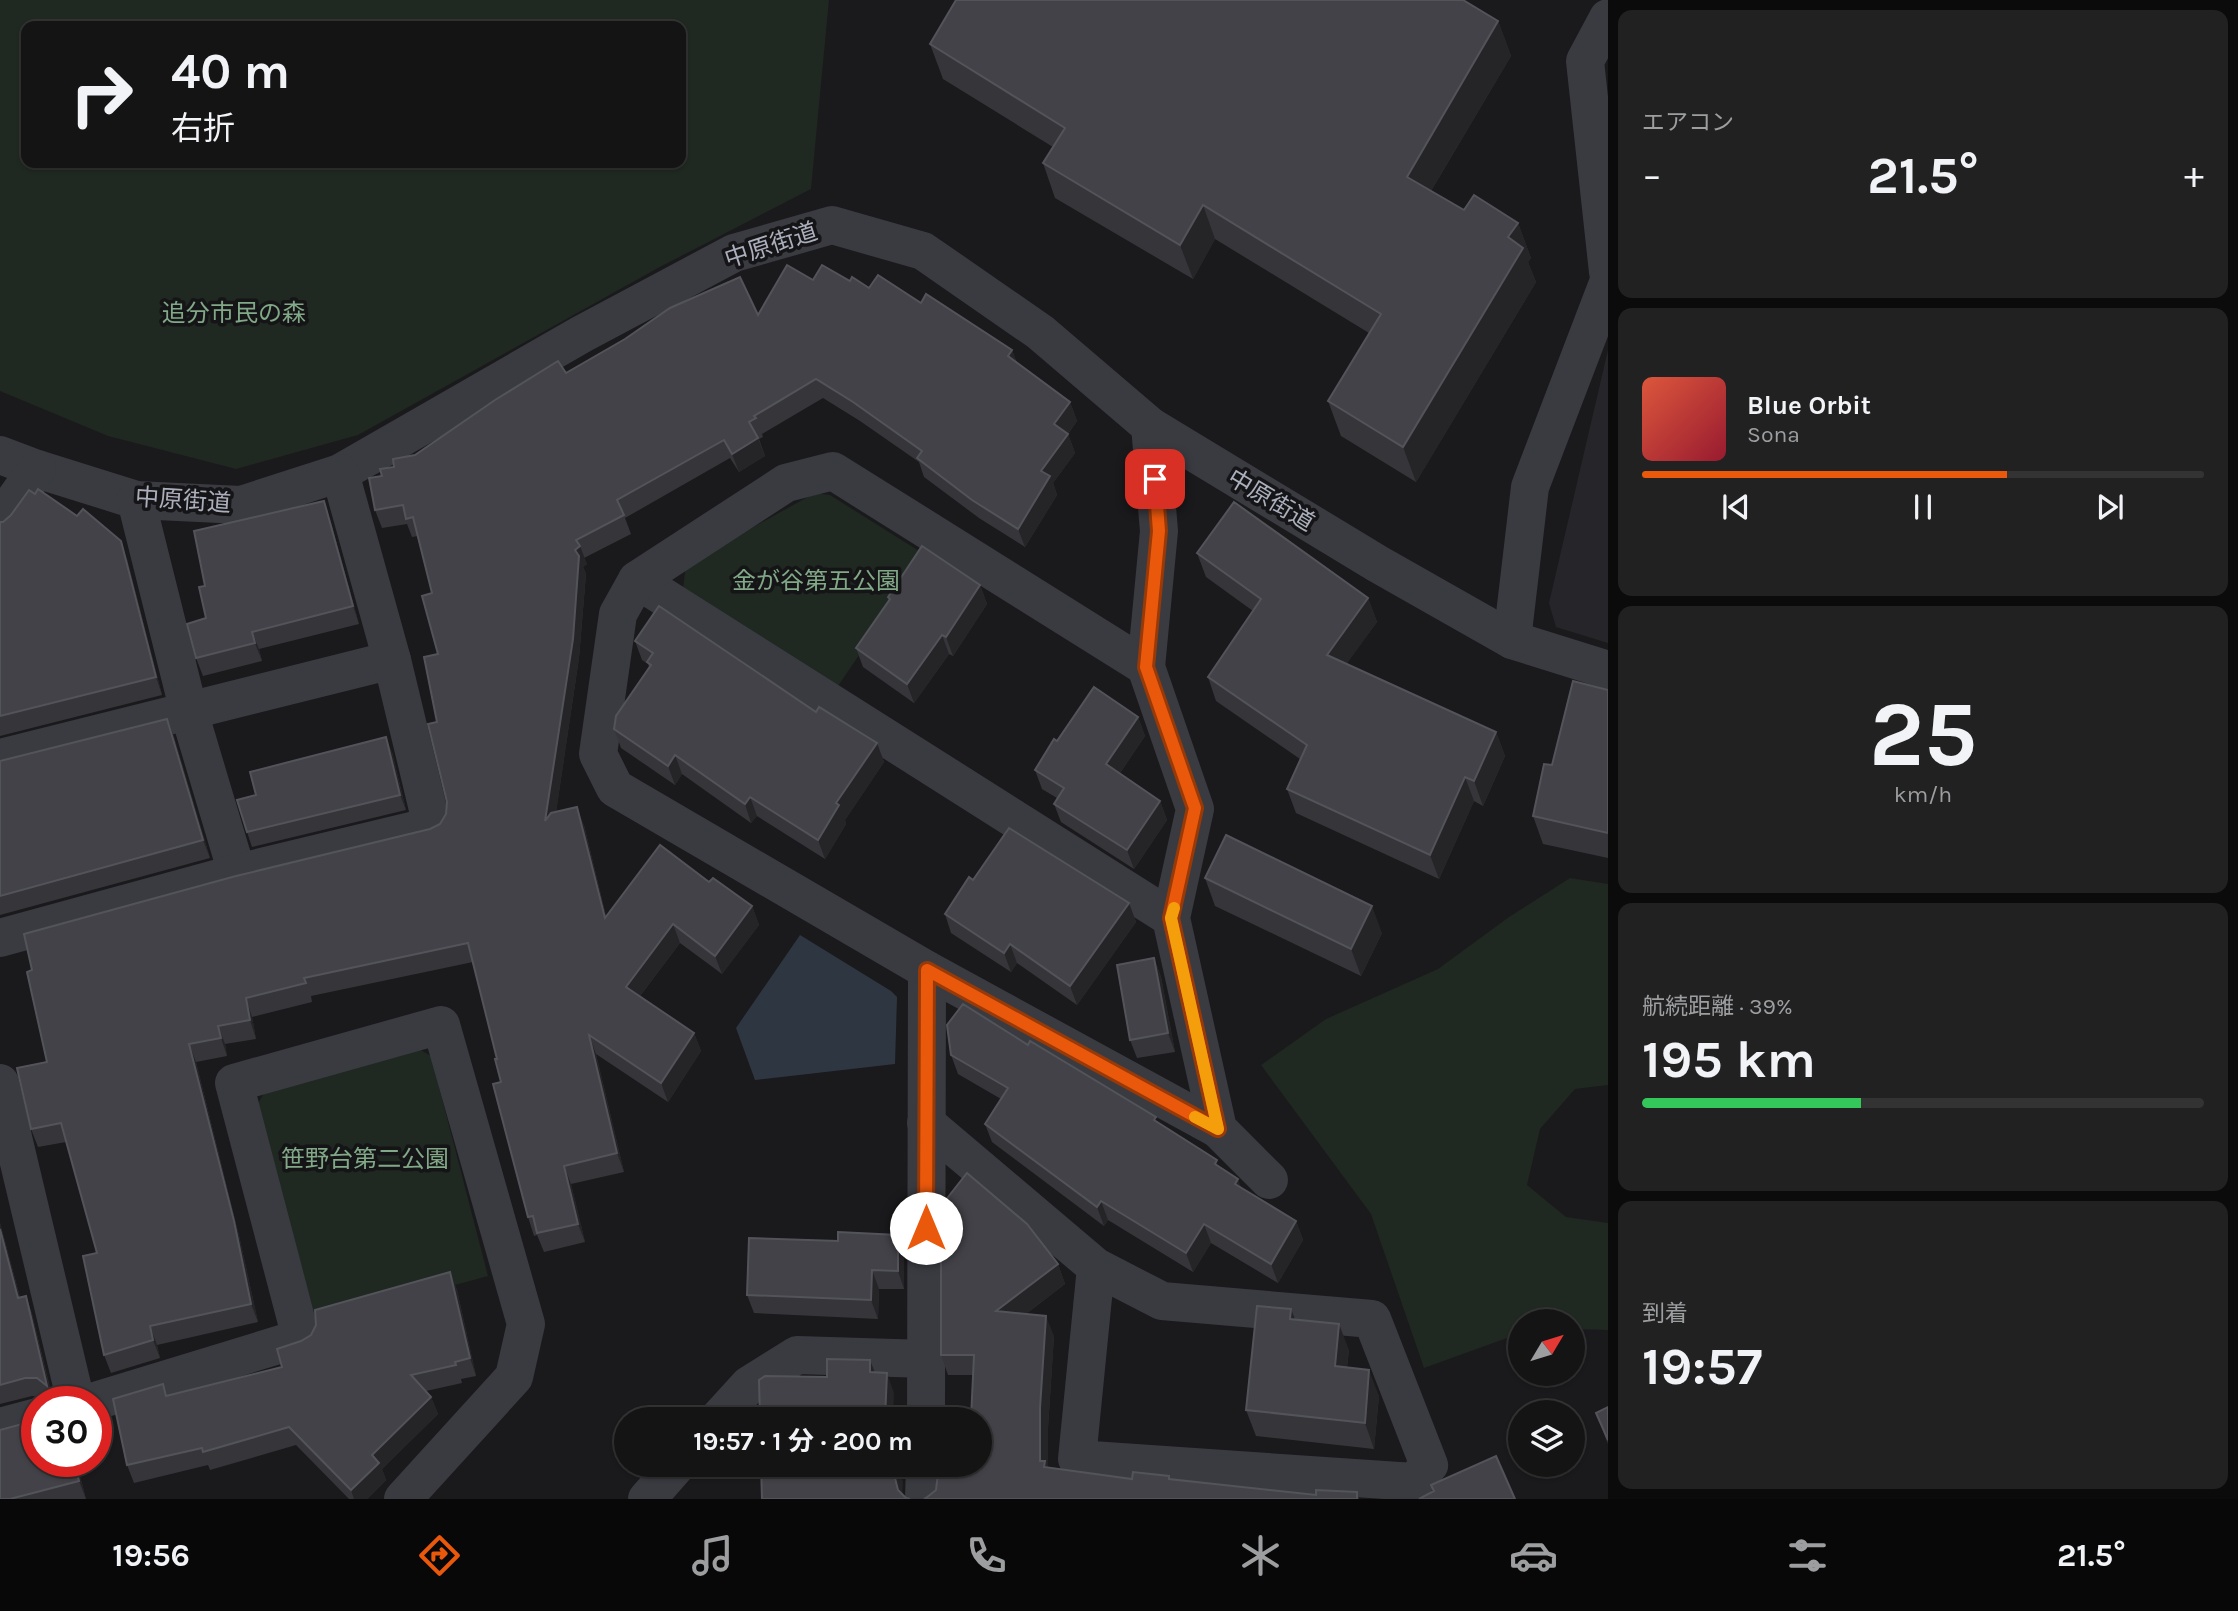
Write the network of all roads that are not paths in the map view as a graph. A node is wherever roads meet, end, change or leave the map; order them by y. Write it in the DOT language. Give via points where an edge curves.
graph roads {
  1 [pos="1608,18"];
  2 [pos="1608,272"];
  3 [pos="1608,283"];
  4 [pos="1150,426"];
  5 [pos="0,454"];
  6 [pos="37,469"];
  7 [pos="340,473"];
  8 [pos="136,500"];
  9 [pos="0,520"];
  10 [pos="637,580"];
  11 [pos="1513,640"];
  12 [pos="392,660"];
  13 [pos="1146,667"];
  14 [pos="1608,670"];
  15 [pos="190,712"];
  16 [pos="0,758"];
  17 [pos="237,873"];
  18 [pos="1171,918"];
  19 [pos="0,938"];
  20 [pos="927,970"];
  21 [pos="0,1083"];
  22 [pos="926,1123"];
  23 [pos="1218,1129"];
  24 [pos="1269,1180"];
  25 [pos="13,1193"];
  26 [pos="1096,1267"];
  27 [pos="927,1359"];
  28 [pos="71,1386"];
  29 [pos="112,1396"];
  30 [pos="729,1407"];
  31 [pos="926,1407"];
  32 [pos="21,1421"];
  33 [pos="0,1427"];
  34 [pos="666,1477"];
  35 [pos="925,1477"];
  36 [pos="1205,1483"];
  37 [pos="402,1499"];
  38 [pos="647,1499"];
  39 [pos="924,1499"];
  1 -- 2 [label="street" via="1585,61"];
  3 -- 11 [label="street" via="1530,487"];
  4 -- 7 [label="street, 中原街道" via="1040,332 923,251 832,225 734,253"];
  4 -- 11 [label="street, 中原街道"];
  4 -- 13 [label="street" via="1159,531"];
  5 -- 6 [label="street, 中原街道"];
  6 -- 8 [label="street, 中原街道"];
  6 -- 9 [label="street"];
  7 -- 8 [label="street, 中原街道" via="242,505"];
  7 -- 12 [label="street"];
  8 -- 15 [label="street"];
  10 -- 13 [label="street" via="786,483 834,471"];
  10 -- 18 [label="street"];
  10 -- 20 [label="street" via="618,614 598,754 615,788"];
  11 -- 14 [label="street, 中原街道"];
  12 -- 15 [label="street"];
  12 -- 17 [label="street" via="432,826"];
  13 -- 18 [label="street" via="1195,808"];
  15 -- 16 [label="street"];
  15 -- 17 [label="street"];
  17 -- 19 [label="street"];
  18 -- 23 [label="street"];
  20 -- 22 [label="street"];
  20 -- 23 [label="street"];
  21 -- 25 [label="street"];
  22 -- 26 [label="street"];
  22 -- 27 [label="street"];
  23 -- 24 [label="street"];
  25 -- 28 [label="street"];
  26 -- 36 [label="street" via="1077,1459"];
  26 -- 36 [label="street" via="1162,1301 1373,1319 1429,1465 1414,1482"];
  27 -- 30 [label="street" via="797,1355 749,1385"];
  27 -- 31 [label="street"];
  29 -- 37 [label="street" via="301,1338 234,1083 441,1025 526,1324 514,1377"];
  32 -- 33 [label="street"];
  34 -- 38 [label="street"];
  35 -- 39 [label="street"];
}
